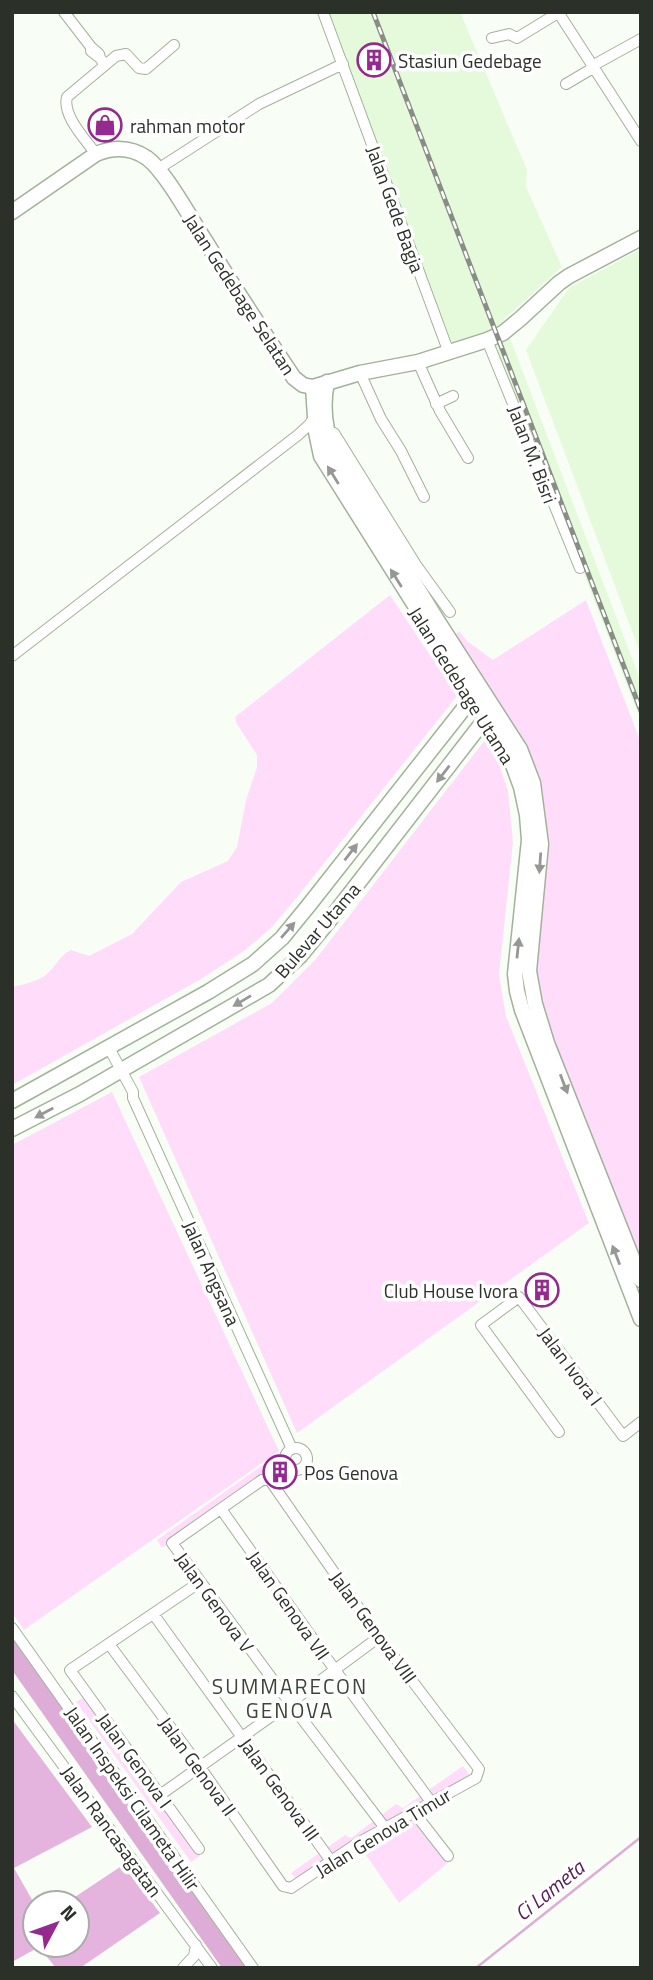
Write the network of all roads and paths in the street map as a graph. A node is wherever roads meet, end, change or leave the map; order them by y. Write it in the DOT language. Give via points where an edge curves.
graph roads {
  1 [pos="64,12"];
  2 [pos="323,12"];
  3 [pos="558,13"];
  4 [pos="492,38"];
  5 [pos="641,39"];
  6 [pos="174,46"];
  7 [pos="103,62"];
  8 [pos="343,64"];
  9 [pos="593,67"];
  10 [pos="566,84"];
  11 [pos="641,141"];
  12 [pos="96,154"];
  13 [pos="158,169"];
  14 [pos="12,212"];
  15 [pos="641,238"];
  16 [pos="487,340"];
  17 [pos="449,353"];
  18 [pos="418,362"];
  19 [pos="360,373"];
  20 [pos="320,385"];
  21 [pos="453,396"];
  22 [pos="436,404"];
  23 [pos="315,416"];
  24 [pos="334,432"];
  25 [pos="468,458"];
  26 [pos="361,486"];
  27 [pos="424,498"];
  28 [pos="372,525"];
  29 [pos="580,568"];
  30 [pos="450,612"];
  31 [pos="12,656"];
  32 [pos="476,692"];
  33 [pos="489,714"];
  34 [pos="309,905"];
  35 [pos="328,922"];
  36 [pos="529,1007"];
  37 [pos="109,1048"];
  38 [pos="121,1073"];
  39 [pos="12,1101"];
  40 [pos="12,1129"];
  41 [pos="641,1280"];
  42 [pos="639,1311"];
  43 [pos="641,1422"];
  44 [pos="559,1432"];
  45 [pos="280,1469"];
  46 [pos="221,1509"];
  47 [pos="201,1583"];
  48 [pos="154,1615"];
  49 [pos="12,1628"];
  50 [pos="379,1637"];
  51 [pos="109,1644"];
  52 [pos="335,1670"];
  53 [pos="12,1696"];
  54 [pos="290,1703"];
  55 [pos="243,1737"];
  56 [pos="200,1767"];
  57 [pos="478,1774"];
  58 [pos="160,1795"];
  59 [pos="431,1802"];
  60 [pos="413,1811"];
  61 [pos="385,1828"];
  62 [pos="200,1849"];
  63 [pos="448,1856"];
  64 [pos="331,1861"];
  65 [pos="286,1889"];
  66 [pos="196,1945"];
  67 [pos="183,1968"];
  68 [pos="212,1968"];
  69 [pos="253,1968"];
  1 -- 7 [label="street"];
  2 -- 8 [label="street, Jalan Gede Bagja"];
  3 -- 4 [label="street" via="517,38 509,34"];
  3 -- 9 [label="street"];
  5 -- 9 [label="street"];
  6 -- 7 [label="street" via="146,69 123,54"];
  7 -- 12 [label="street" via="65,104"];
  8 -- 13 [label="street" via="259,104"];
  8 -- 17 [label="street, Jalan Gede Bagja"];
  9 -- 10 [label="street"];
  9 -- 11 [label="street"];
  12 -- 13 [label="main road, Jalan Gedebage Selatan" via="128,150"];
  12 -- 14 [label="main road, Jalan Gedebage Selatan"];
  13 -- 20 [label="main road, Jalan Gedebage Selatan" via="294,378 303,385"];
  15 -- 16 [label="main road" via="569,276 503,333"];
  16 -- 17 [label="main road"];
  16 -- 29 [label="street, Jalan M. Bisri"];
  17 -- 18 [label="main road"];
  18 -- 19 [label="main road"];
  18 -- 22 [label="street"];
  19 -- 20 [label="main road"];
  19 -- 27 [label="street"];
  20 -- 23 [label="main road, Jalan Gedebage Utama"];
  20 -- 26 [label="main road, Jalan Gedebage Utama" via="328,438"];
  21 -- 22 [label="street"];
  22 -- 25 [label="street"];
  28 -- 23 [label="main road, Jalan Gedebage Utama, one-way" via="321,456"];
  23 -- 31 [label="street" via="298,435"];
  24 -- 26 [label="street"];
  26 -- 28 [label="main road, Jalan Gedebage Utama"];
  26 -- 30 [label="street"];
  28 -- 32 [label="main road, Jalan Gedebage Utama"];
  32 -- 33 [label="main road, Jalan Gedebage Utama"];
  34 -- 32 [label="main road, Bulevar Utama, one-way"];
  33 -- 35 [label="main road, Bulevar Utama, one-way"];
  33 -- 36 [label="main road, Jalan Gedebage Utama" via="520,749 539,815 540,869 528,971"];
  34 -- 35 [label="main road"];
  37 -- 34 [label="main road, Bulevar Utama, one-way" via="253,964"];
  35 -- 38 [label="main road, Bulevar Utama, one-way" via="269,985"];
  36 -- 41 [label="main road, Jalan Gedebage Utama, one-way"];
  42 -- 36 [label="main road, Jalan Gedebage Utama, one-way"];
  37 -- 38 [label="street, Jalan Angsana"];
  37 -- 39 [label="main road, Bulevar Utama"];
  38 -- 40 [label="main road, Bulevar Utama, one-way"];
  38 -- 45 [label="street, Jalan Angsana"];
  43 -- 44 [label="street, Jalan Ivora I" via="623,1436 519,1297 481,1325"];
  45 -- 46 [label="street"];
  45 -- 50 [label="street, Jalan Genova VIII"];
  46 -- 47 [label="street, Jalan Genova V" via="172,1543"];
  46 -- 52 [label="street, Jalan Genova VII"];
  47 -- 48 [label="street"];
  47 -- 54 [label="street, Jalan Genova V"];
  48 -- 51 [label="street"];
  48 -- 55 [label="street, Jalan Genova III"];
  49 -- 69 [label="street, Jalan Inspeksi Cilameta Hilir"];
  50 -- 52 [label="street"];
  50 -- 57 [label="street, Jalan Genova VIII" via="479,1769"];
  51 -- 56 [label="street, Jalan Genova II"];
  51 -- 58 [label="street, Jalan Genova I" via="70,1670"];
  52 -- 54 [label="street"];
  52 -- 59 [label="street, Jalan Genova VII"];
  53 -- 66 [label="street, Jalan Rancasagatan"];
  54 -- 55 [label="street"];
  54 -- 61 [label="street, Jalan Genova V"];
  55 -- 56 [label="street"];
  55 -- 64 [label="street, Jalan Genova III"];
  56 -- 58 [label="street"];
  56 -- 65 [label="street, Jalan Genova II"];
  57 -- 59 [label="street, Jalan Genova Timur"];
  58 -- 62 [label="street, Jalan Genova I"];
  59 -- 60 [label="street, Jalan Genova Timur"];
  60 -- 61 [label="street, Jalan Genova Timur"];
  60 -- 63 [label="street"];
  61 -- 64 [label="street, Jalan Genova Timur"];
  64 -- 65 [label="street, Jalan Genova Timur"];
  66 -- 67 [label="street" via="191,1961"];
  66 -- 68 [label="street, Jalan Rancasagatan"];
}
